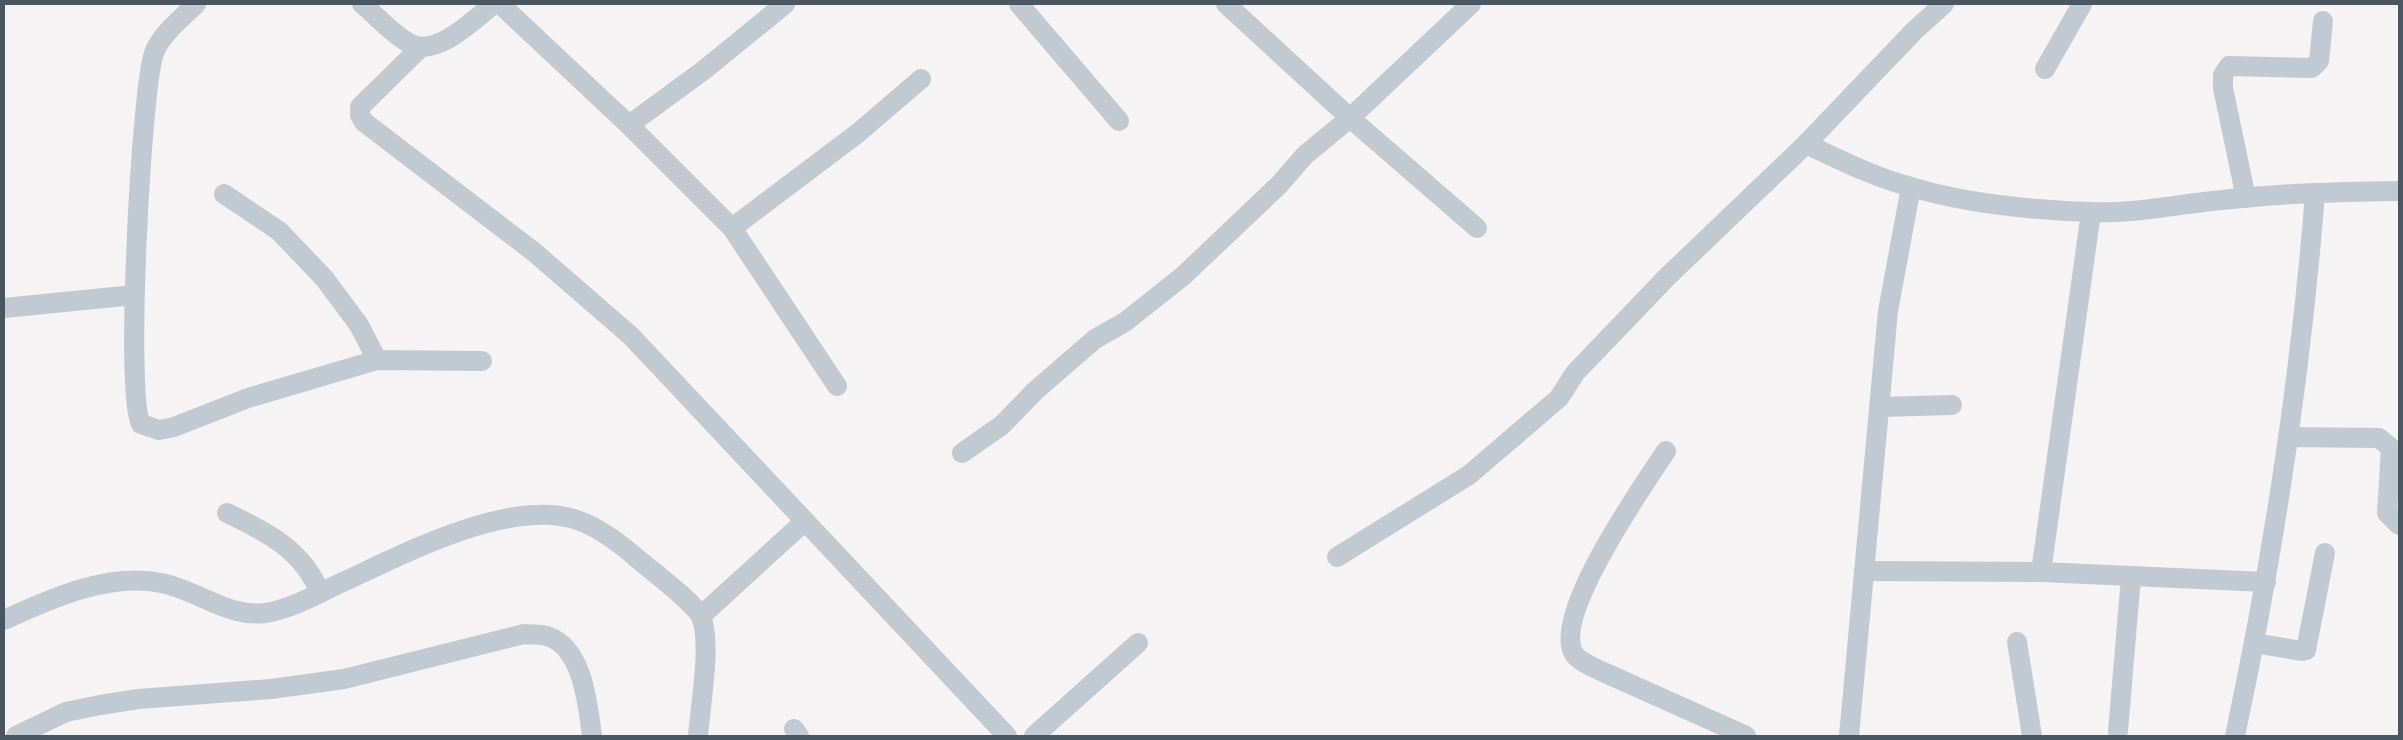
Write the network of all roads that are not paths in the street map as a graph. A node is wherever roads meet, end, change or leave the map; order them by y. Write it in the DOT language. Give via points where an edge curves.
graph roads {
  1 [pos="196,4"];
  2 [pos="362,4"];
  3 [pos="494,4"];
  4 [pos="500,4"];
  5 [pos="785,4"];
  6 [pos="1019,4"];
  7 [pos="1226,4"];
  8 [pos="1471,4"];
  9 [pos="1944,4"];
  10 [pos="2082,4"];
  11 [pos="2323,21"];
  12 [pos="420,48"];
  13 [pos="2045,69"];
  14 [pos="921,79"];
  15 [pos="1350,118"];
  16 [pos="1119,121"];
  17 [pos="629,125"];
  18 [pos="1806,144"];
  19 [pos="1910,187"];
  20 [pos="2399,191"];
  21 [pos="2315,193"];
  22 [pos="224,194"];
  23 [pos="2246,198"];
  24 [pos="2091,212"];
  25 [pos="732,228"];
  26 [pos="1476,228"];
  27 [pos="134,295"];
  28 [pos="4,308"];
  29 [pos="377,360"];
  30 [pos="482,361"];
  31 [pos="837,386"];
  32 [pos="1952,405"];
  33 [pos="1880,407"];
  34 [pos="2288,437"];
  35 [pos="1666,451"];
  36 [pos="962,454"];
  37 [pos="227,513"];
  38 [pos="804,522"];
  39 [pos="2399,524"];
  40 [pos="2325,553"];
  41 [pos="1337,557"];
  42 [pos="1864,571"];
  43 [pos="2041,572"];
  44 [pos="2131,577"];
  45 [pos="2266,582"];
  46 [pos="320,593"];
  47 [pos="701,616"];
  48 [pos="4,620"];
  49 [pos="2017,642"];
  50 [pos="2254,643"];
  51 [pos="1138,644"];
  52 [pos="2118,730"];
  53 [pos="16,736"];
  54 [pos="592,736"];
  55 [pos="698,736"];
  56 [pos="1007,736"];
  57 [pos="1034,736"];
  58 [pos="1746,736"];
  59 [pos="1849,736"];
  60 [pos="2032,736"];
  61 [pos="2235,736"];
  1 -- 27 [label="street" via="154,51 144,123"];
  2 -- 12 [label="street" via="408,43"];
  3 -- 12 [label="street" via="442,44"];
  4 -- 17 [label="street"];
  5 -- 17 [label="street" via="704,70"];
  6 -- 16 [label="street"];
  7 -- 15 [label="street"];
  8 -- 15 [label="street"];
  9 -- 18 [label="street"];
  10 -- 13 [label="street"];
  11 -- 23 [label="street" via="2320,61 2312,68 2229,66 2223,75"];
  12 -- 38 [label="street" via="360,107 364,122 534,252 631,336"];
  14 -- 25 [label="street" via="858,133"];
  15 -- 26 [label="street"];
  15 -- 36 [label="street" via="1305,155 1279,185 1183,276 1125,322 1095,339 1035,391 1002,425"];
  17 -- 25 [label="street"];
  18 -- 19 [label="street" via="1855,168"];
  18 -- 41 [label="street" via="1666,278 1575,374 1559,398 1470,475"];
  19 -- 24 [label="street" via="1976,202"];
  19 -- 33 [label="street" via="1888,311"];
  20 -- 21 [label="street"];
  21 -- 23 [label="street"];
  21 -- 34 [label="street" via="2309,270"];
  22 -- 29 [label="street" via="279,230 324,278 359,325"];
  23 -- 24 [label="street" via="2157,210"];
  24 -- 43 [label="street"];
  25 -- 31 [label="street"];
  27 -- 28 [label="street"];
  27 -- 29 [label="street" via="137,418 147,427 159,430 174,427 248,398"];
  29 -- 30 [label="street"];
  32 -- 33 [label="street"];
  33 -- 42 [label="street"];
  34 -- 39 [label="street" via="2379,438 2387,443 2391,448 2387,513"];
  34 -- 45 [label="street"];
  35 -- 58 [label="street" via="1603,547 1574,613 1573,652 1601,671"];
  37 -- 46 [label="street" via="261,529 289,549 312,573"];
  38 -- 47 [label="street"];
  38 -- 56 [label="street"];
  40 -- 50 [label="street" via="2306,650"];
  42 -- 43 [label="street"];
  42 -- 59 [label="street"];
  43 -- 44 [label="street"];
  44 -- 45 [label="street"];
  44 -- 52 [label="street"];
  45 -- 50 [label="street"];
  46 -- 47 [label="street" via="421,547 510,516 538,513 582,521 620,544"];
  46 -- 48 [label="street" via="270,613 247,613 222,607 162,583 130,581 92,587"];
  47 -- 55 [label="street" via="705,641"];
  49 -- 60 [label="street"];
  50 -- 61 [label="street"];
  51 -- 57 [label="street"];
  53 -- 54 [label="street" via="66,712 100,705 344,679 524,634 546,636 565,646 586,689"];
}
